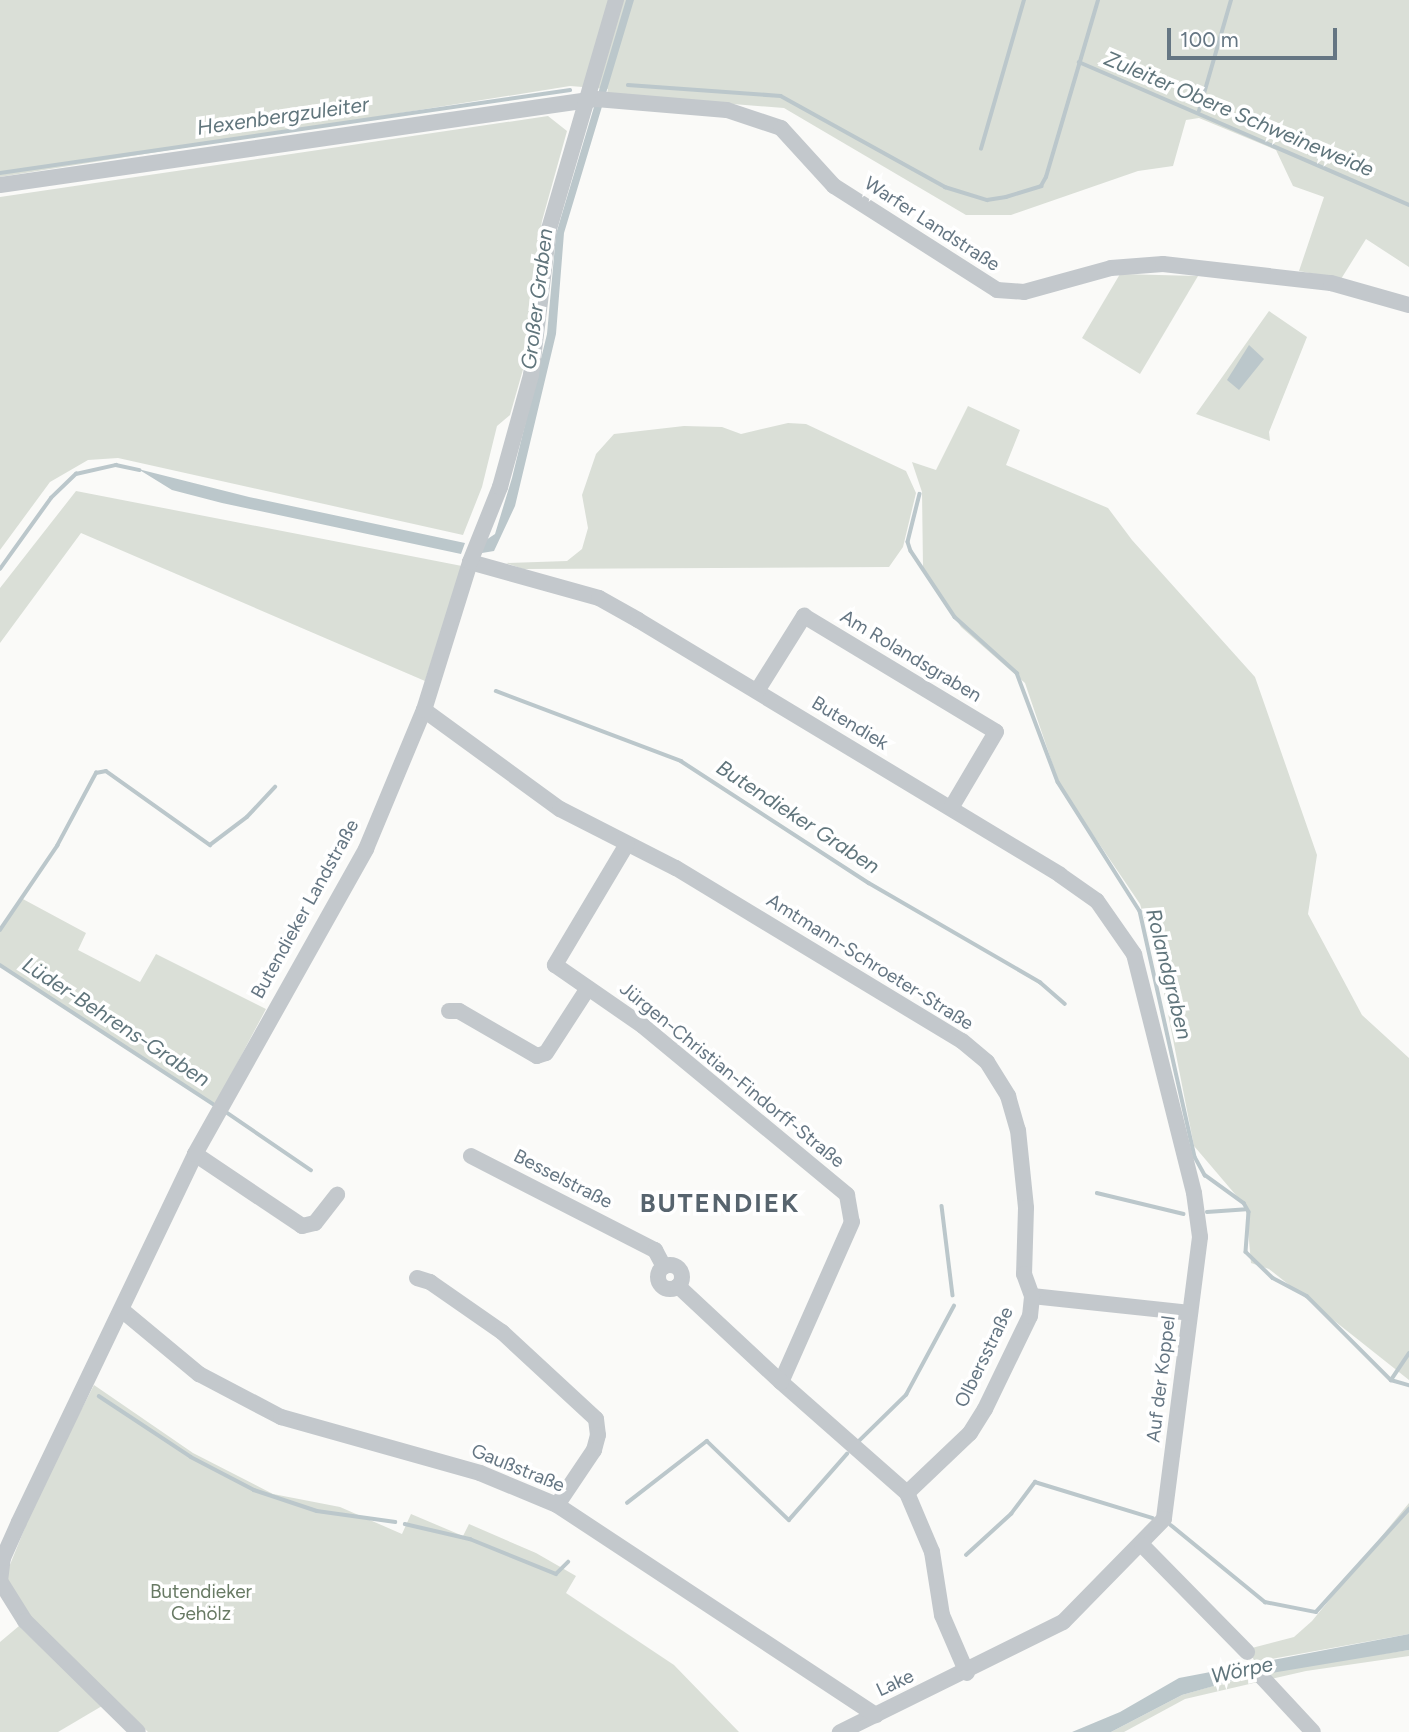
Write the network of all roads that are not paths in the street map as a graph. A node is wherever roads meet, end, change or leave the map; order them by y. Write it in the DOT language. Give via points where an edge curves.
graph roads {
  1 [pos="615,0"];
  2 [pos="595,100"];
  3 [pos="0,185"];
  4 [pos="1409,305"];
  5 [pos="470,562"];
  6 [pos="757,691"];
  7 [pos="424,710"];
  8 [pos="951,808"];
  9 [pos="627,844"];
  10 [pos="588,988"];
  11 [pos="1147,998"];
  12 [pos="449,1012"];
  13 [pos="195,1154"];
  14 [pos="471,1156"];
  15 [pos="337,1195"];
  16 [pos="416,1278"];
  17 [pos="1032,1296"];
  18 [pos="122,1311"];
  19 [pos="1191,1313"];
  20 [pos="781,1382"];
  21 [pos="907,1493"];
  22 [pos="558,1505"];
  23 [pos="1142,1545"];
  24 [pos="0,1581"];
  25 [pos="1247,1652"];
  26 [pos="967,1673"];
  27 [pos="1261,1676"];
  28 [pos="876,1715"];
  29 [pos="138,1732"];
  30 [pos="841,1732"];
  31 [pos="1313,1732"];
  1 -- 2 [label="street, Butendieker Landstraße"];
  2 -- 3 [label="street, Warfer Landstraße"];
  2 -- 4 [label="street, Warfer Landstraße" via="727,110 768,120 781,128 834,186 997,290 1024,292 1111,268 1163,264 1331,283"];
  2 -- 5 [label="street, Butendieker Landstraße" via="546,242 531,375 500,487"];
  5 -- 6 [label="street, Butendiek" via="599,598"];
  5 -- 7 [label="street, Butendieker Landstraße"];
  6 -- 8 [label="street, Butendiek"];
  6 -- 8 [label="street, Am Rolandsgraben" via="804,616 996,732"];
  7 -- 9 [label="street, Amtmann-Schroeter-Straße" via="560,809"];
  7 -- 13 [label="street, Butendieker Landstraße" via="366,849"];
  8 -- 11 [label="street, Butendiek" via="1097,901 1134,954"];
  9 -- 10 [label="street, Jürgen-Christian-Findorff-Straße" via="555,965"];
  9 -- 17 [label="street, Amtmann-Schroeter-Straße" via="676,868 962,1041 987,1062 1008,1096 1018,1130 1026,1208 1024,1274"];
  10 -- 12 [label="street" via="546,1053 537,1056 459,1011"];
  10 -- 20 [label="street, Jürgen-Christian-Findorff-Straße" via="687,1061 847,1195 852,1222"];
  11 -- 19 [label="street, Auf der Koppel" via="1199,1213"];
  13 -- 15 [label="street" via="302,1226 315,1223"];
  13 -- 18 [label="street, Butendieker Landstraße"];
  14 -- 20 [label="street, Besselstraße" via="655,1250 664,1268 680,1271 678,1286"];
  16 -- 22 [label="street" via="430,1282 502,1332 596,1419 594,1450"];
  17 -- 19 [label="street"];
  17 -- 21 [label="street, Olbersstraße" via="1030,1317 970,1433"];
  18 -- 22 [label="street, Gaußstraße" via="199,1374 281,1417 480,1473"];
  18 -- 24 [label="street, Butendieker Landstraße" via="19,1522 3,1558"];
  19 -- 23 [label="street, Auf der Koppel" via="1164,1519"];
  20 -- 21 [label="street"];
  21 -- 26 [label="street" via="932,1552 942,1615"];
  22 -- 28 [label="street, Gaußstraße"];
  23 -- 25 [label="street"];
  23 -- 26 [label="street, Auf der Koppel" via="1063,1622"];
  24 -- 29 [label="street, Butendieker Landstraße" via="25,1620"];
  26 -- 28 [label="street, Lake"];
  27 -- 31 [label="street"];
  28 -- 30 [label="street, Lake"];
}
